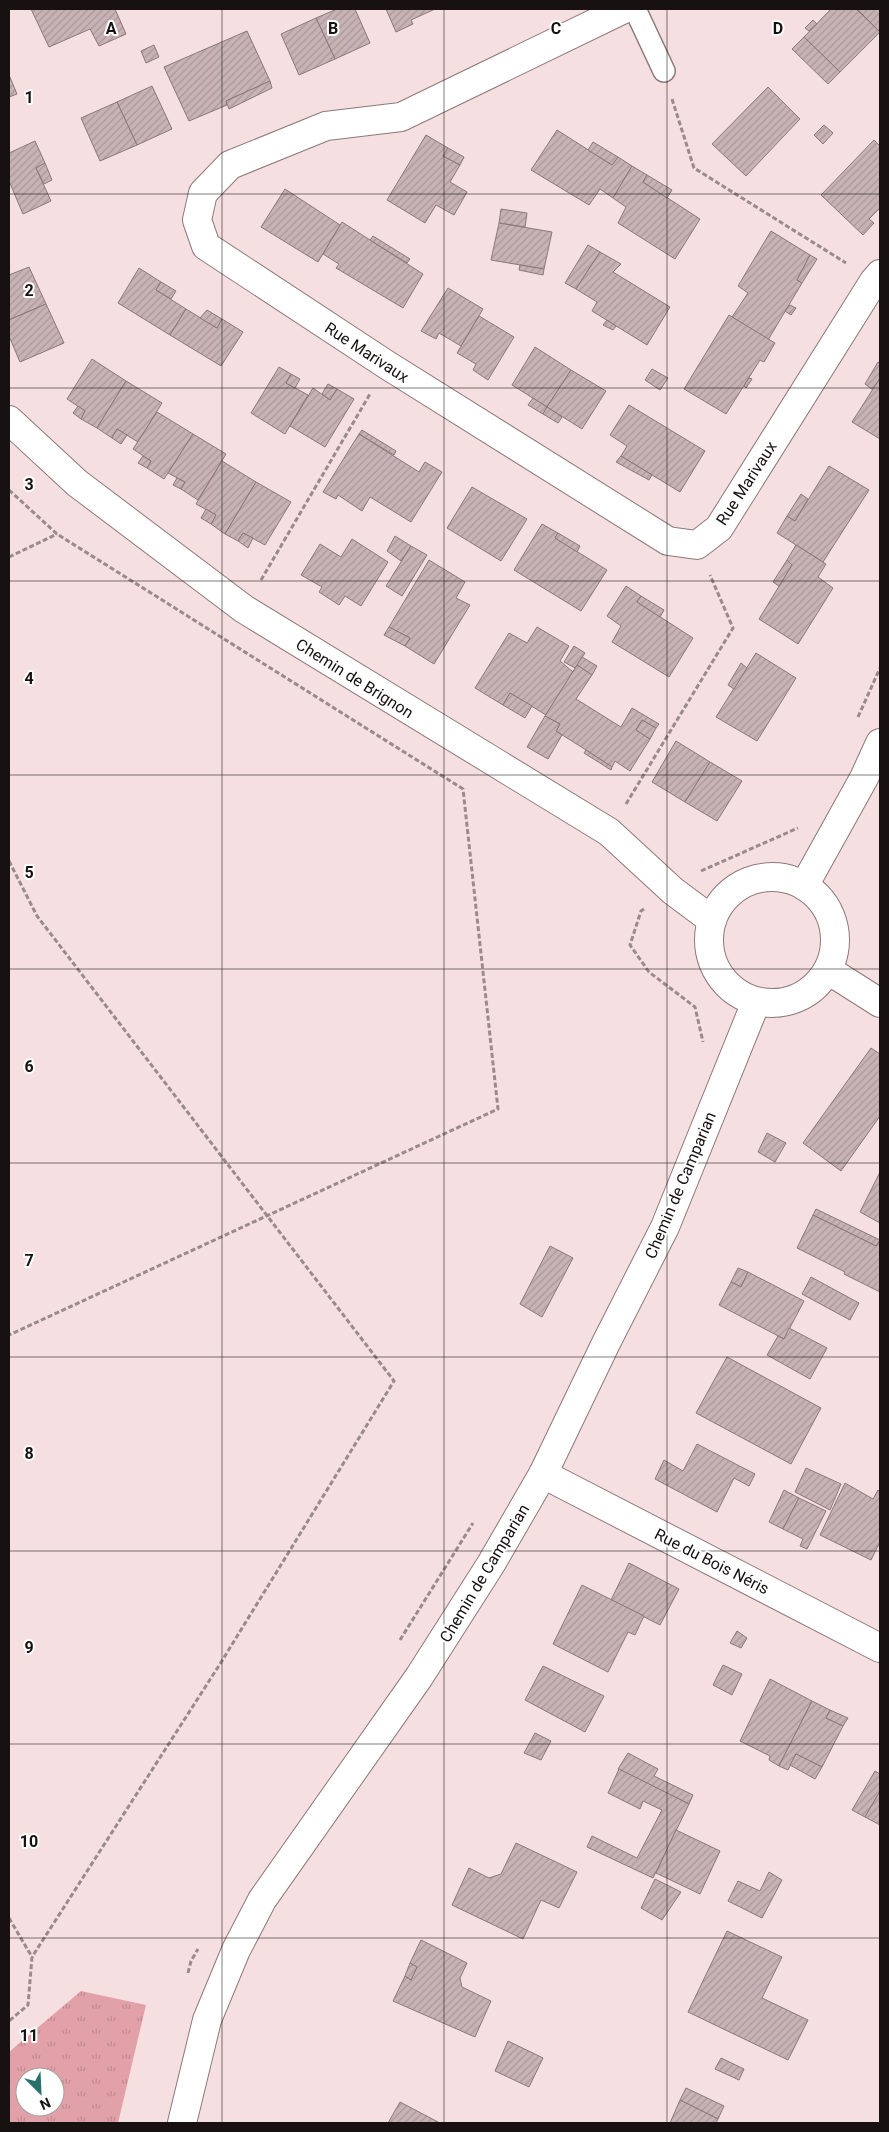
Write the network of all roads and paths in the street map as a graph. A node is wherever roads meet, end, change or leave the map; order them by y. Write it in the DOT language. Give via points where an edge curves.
graph roads {
  1 [pos="624,9"];
  2 [pos="636,9"];
  3 [pos="664,71"];
  4 [pos="877,277"];
  5 [pos="387,365"];
  6 [pos="9,420"];
  7 [pos="9,490"];
  8 [pos="57,534"];
  9 [pos="697,544"];
  10 [pos="9,557"];
  11 [pos="244,609"];
  12 [pos="880,668"];
  13 [pos="857,719"];
  14 [pos="880,743"];
  15 [pos="801,827"];
  16 [pos="608,832"];
  17 [pos="9,861"];
  18 [pos="804,886"];
  19 [pos="673,891"];
  20 [pos="712,920"];
  21 [pos="828,970"];
  22 [pos="756,1002"];
  23 [pos="880,1003"];
  24 [pos="700,1052"];
  25 [pos="268,1216"];
  26 [pos="9,1335"];
  27 [pos="544,1474"];
  28 [pos="476,1519"];
  29 [pos="397,1645"];
  30 [pos="880,1648"];
  31 [pos="9,1918"];
  32 [pos="200,1945"];
  33 [pos="32,1958"];
  34 [pos="186,1980"];
  35 [pos="9,2021"];
  36 [pos="182,2123"];
  1 -- 5 [label="street, Rue Marivaux" via="401,117 326,126 230,165 203,192 197,220 206,246"];
  2 -- 3 [label="lane"];
  3 -- 4 [label="path" via="694,168"];
  4 -- 9 [label="street, Rue Marivaux" via="719,528"];
  5 -- 9 [label="street, Rue Marivaux" via="668,541"];
  5 -- 11 [label="path"];
  6 -- 11 [label="street, Chemin de Brignon" via="77,483"];
  7 -- 8 [label="path"];
  8 -- 10 [label="path"];
  8 -- 25 [label="path" via="463,789 498,1109"];
  9 -- 16 [label="path" via="733,628"];
  11 -- 16 [label="street, Chemin de Brignon"];
  12 -- 13 [label="path"];
  14 -- 18 [label="street"];
  15 -- 19 [label="path" via="696,873"];
  16 -- 19 [label="street, Chemin de Brignon"];
  17 -- 25 [label="path" via="37,916"];
  18 -- 20 [label="street" via="787,878 768,877 750,881 721,903"];
  18 -- 21 [label="street" via="819,898 830,914 836,933"];
  19 -- 20 [label="street, Chemin de Brignon"];
  19 -- 24 [label="path" via="640,911 630,945 649,972 695,1007 703,1043"];
  20 -- 22 [label="street" via="709,940 712,961 722,979 737,994"];
  21 -- 22 [label="street" via="815,987 797,999 777,1004"];
  21 -- 23 [label="street"];
  22 -- 27 [label="street, Chemin de Camparian" via="665,1228 606,1342"];
  25 -- 26 [label="path"];
  25 -- 33 [label="path" via="394,1381 220,1664"];
  27 -- 30 [label="street, Rue du Bois Néris"];
  27 -- 36 [label="street, Chemin de Camparian" via="419,1677 262,1900 229,1965 207,2020"];
  28 -- 29 [label="path"];
  31 -- 33 [label="path"];
  32 -- 34 [label="path"];
  33 -- 35 [label="path" via="28,2005"];
}
